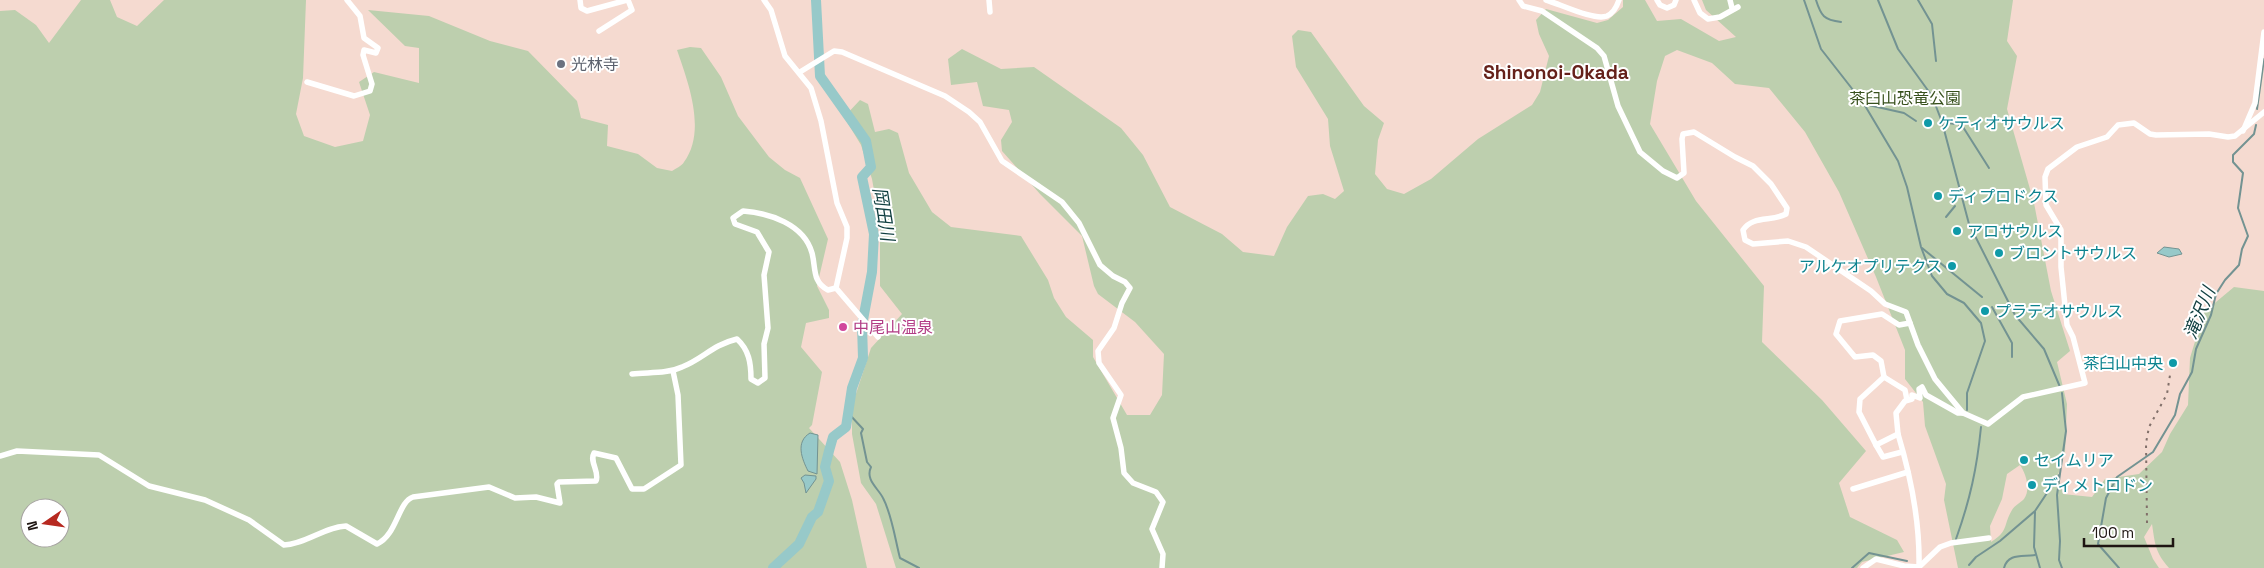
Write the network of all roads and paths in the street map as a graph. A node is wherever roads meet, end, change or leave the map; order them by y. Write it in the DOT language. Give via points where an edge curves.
graph roads {
  1 [pos="347,0"];
  2 [pos="580,0"];
  3 [pos="627,0"];
  4 [pos="764,0"];
  5 [pos="989,0"];
  6 [pos="1519,0"];
  7 [pos="1546,0"];
  8 [pos="1619,0"];
  9 [pos="1657,0"];
  10 [pos="1676,0"];
  11 [pos="1694,0"];
  12 [pos="1730,0"];
  13 [pos="990,12"];
  14 [pos="599,31"];
  15 [pos="2264,32"];
  16 [pos="800,72"];
  17 [pos="307,82"];
  18 [pos="2264,112"];
  19 [pos="2243,130"];
  20 [pos="836,288"];
  21 [pos="1910,323"];
  22 [pos="878,337"];
  23 [pos="673,371"];
  24 [pos="632,374"];
  25 [pos="1884,376"];
  26 [pos="1907,400"];
  27 [pos="1963,413"];
  28 [pos="1898,434"];
  29 [pos="1876,445"];
  30 [pos="1902,452"];
  31 [pos="0,456"];
  32 [pos="1908,472"];
  33 [pos="1853,489"];
  34 [pos="1989,538"];
  35 [pos="1919,567"];
  36 [pos="1162,568"];
  37 [pos="1863,568"];
  1 -- 17 [label="street" via="360,16 364,38 378,48 376,53 364,50 363,55 372,84 370,91 354,96"];
  2 -- 3 [label="street" via="581,8 587,11"];
  3 -- 14 [label="street" via="632,10"];
  4 -- 16 [label="street" via="771,10 785,56"];
  5 -- 13 [label="street"];
  6 -- 21 [label="street" via="1523,6 1542,12 1597,48 1604,56 1618,106 1634,142 1651,162 1673,177 1682,176 1685,168 1683,134 1694,132 1753,166 1771,184 1787,208 1786,214 1747,224 1743,230 1745,240 1753,244 1788,242 1806,247 1885,304 1906,312"];
  7 -- 8 [label="street" via="1597,17 1607,16"];
  9 -- 10 [label="street" via="1667,8"];
  11 -- 12 [label="street" via="1700,13 1708,19 1720,17 1735,8"];
  15 -- 19 [label="street" via="2255,102"];
  16 -- 20 [label="street" via="812,88 837,203 847,227"];
  16 -- 36 [label="street" via="834,51 842,52 945,96 980,122 1002,161 1062,202 1079,224 1100,265 1130,288 1116,324 1100,346 1098,357 1121,395 1113,418 1124,473 1133,483 1156,492 1163,502 1152,529 1163,554"];
  18 -- 19 [label="street"];
  19 -- 27 [label="street" via="2228,137 2156,135 2129,122 2118,125 2107,137 2077,147 2054,162 2045,177 2046,205 2061,230 2067,325 2085,383 2022,397 1988,424"];
  20 -- 22 [label="street"];
  20 -- 23 [label="street" via="828,290 819,284 812,252 796,229 775,217 748,211 737,213 733,218 735,224 757,232 769,252 764,275 768,328 764,344 765,378 758,383 751,378 750,359 737,339 724,342"];
  21 -- 25 [label="street" via="1899,325 1882,314 1840,321 1837,327 1836,334 1855,357 1873,355 1881,360"];
  21 -- 27 [label="street" via="1931,372"];
  23 -- 24 [label="street"];
  23 -- 31 [label="street" via="678,395 681,465 644,489 632,489 616,458 594,453 596,481 559,482 560,503 536,497 515,498 489,487 414,497 406,503 392,532 377,544 346,526 334,527 284,545 249,520 205,500 150,486 99,455 16,452"];
  25 -- 26 [label="street" via="1905,390"];
  25 -- 29 [label="street" via="1865,392 1858,406"];
  26 -- 27 [label="street" via="1912,399 1912,395 1920,398 1919,389 1922,387 1926,395"];
  26 -- 28 [label="street" via="1896,413"];
  28 -- 29 [label="street"];
  28 -- 30 [label="street"];
  29 -- 30 [label="street" via="1883,458"];
  30 -- 32 [label="street"];
  32 -- 33 [label="street"];
  32 -- 35 [label="street" via="1920,535"];
  34 -- 35 [label="street" via="1940,547"];
  35 -- 37 [label="street" via="1876,559"];
}
